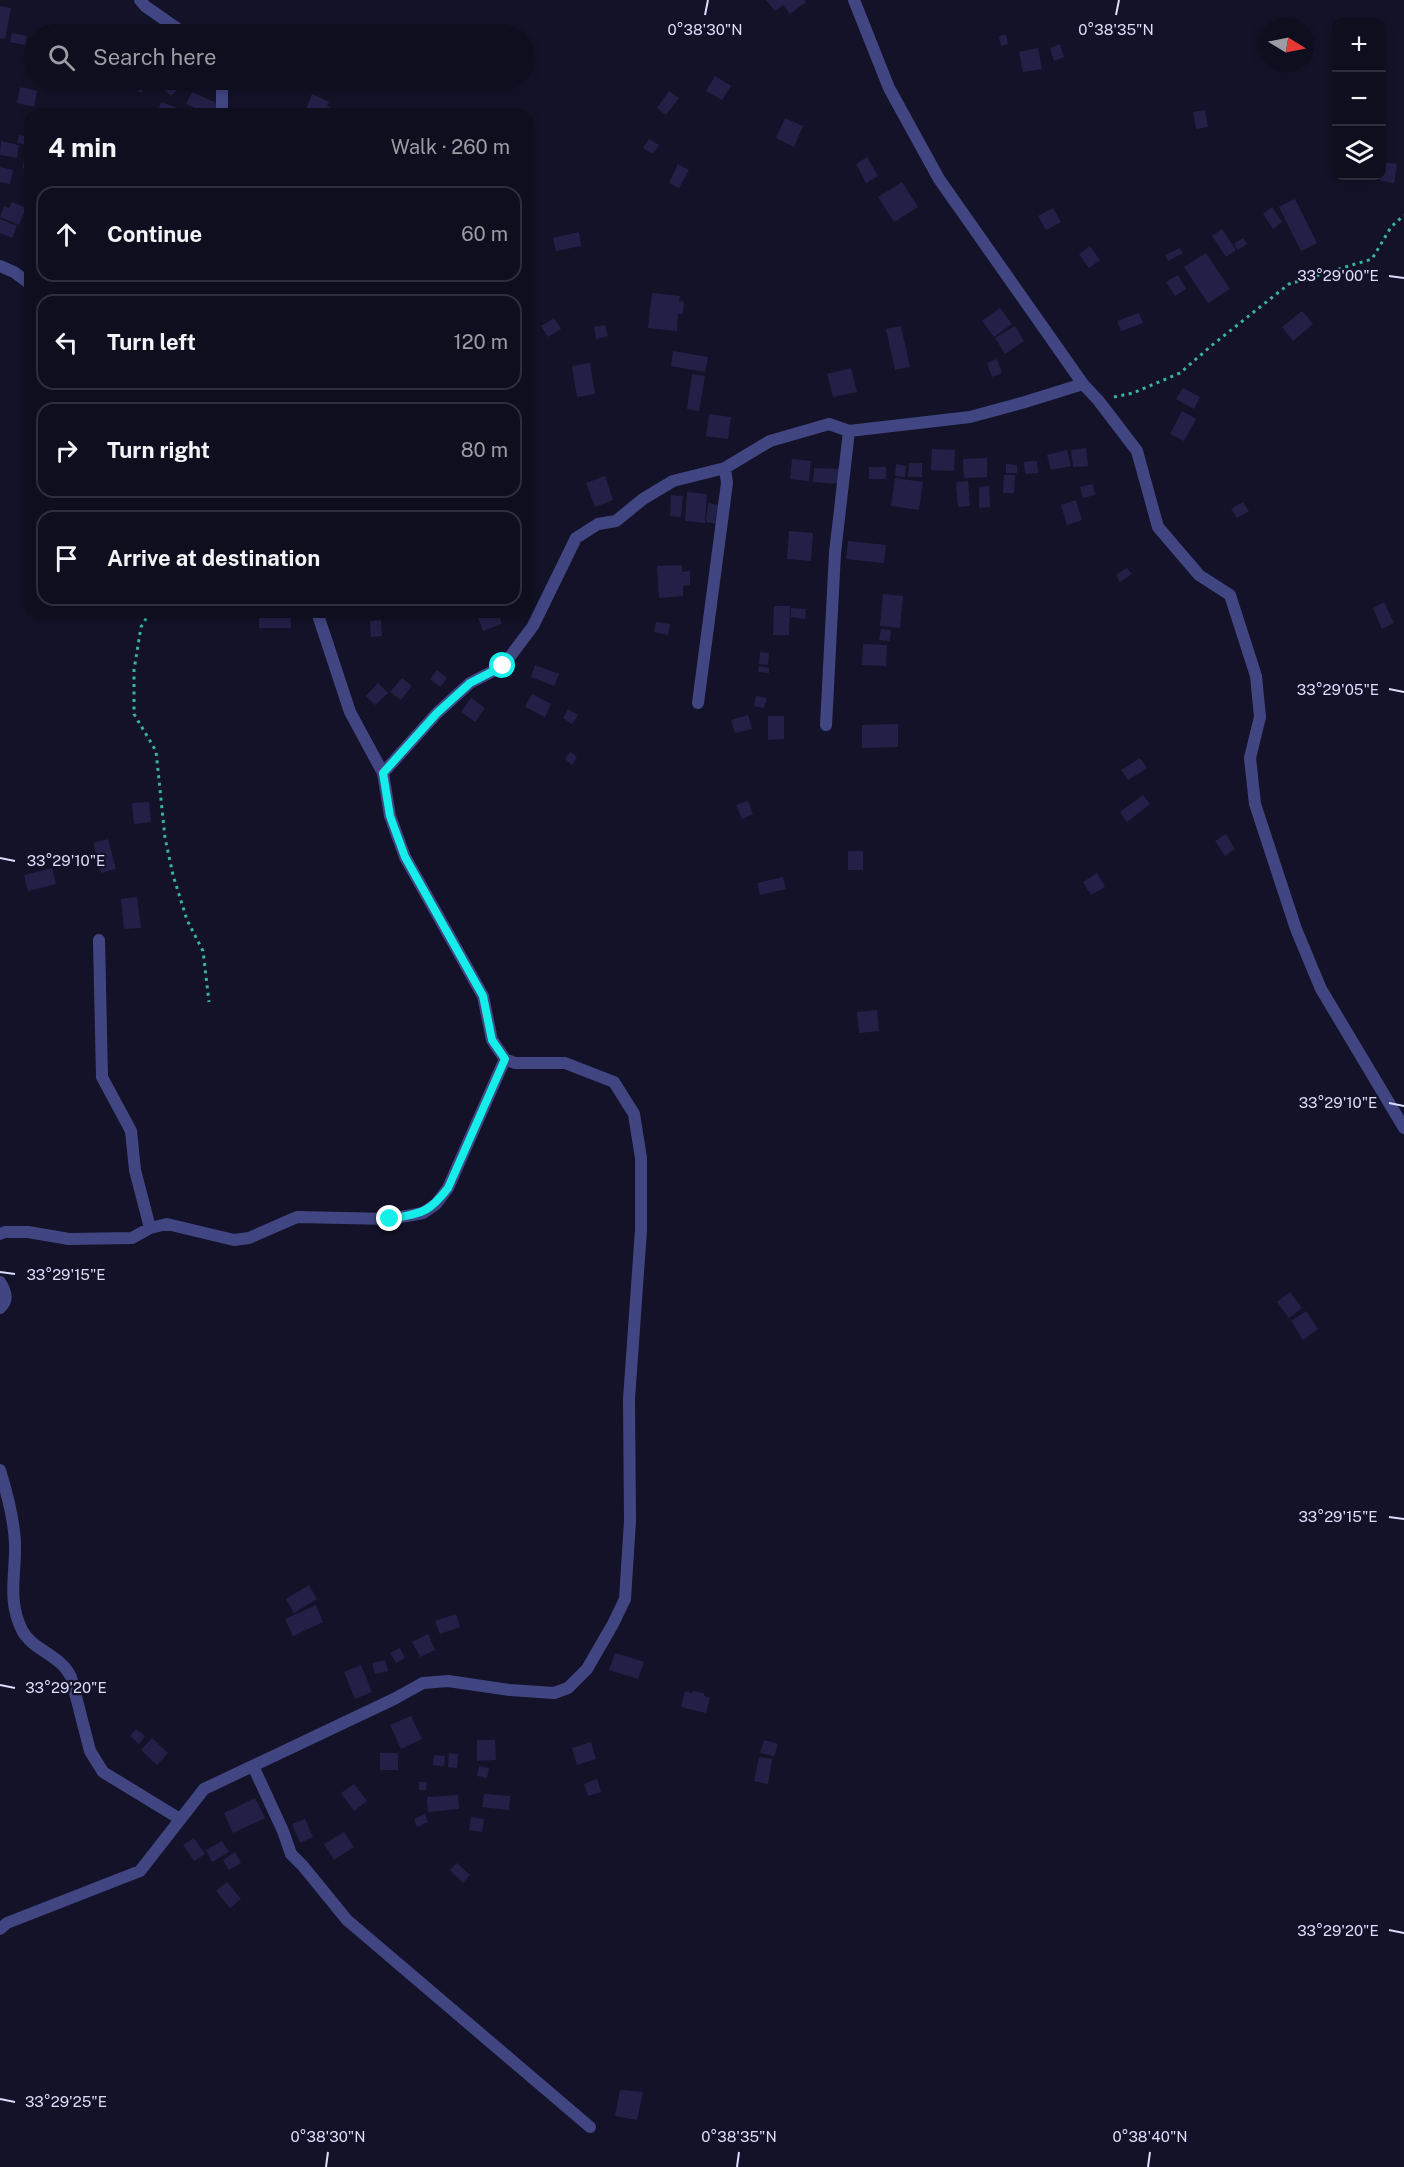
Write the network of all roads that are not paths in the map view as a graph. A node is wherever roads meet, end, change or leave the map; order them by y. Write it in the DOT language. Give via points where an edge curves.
graph roads {
  1 [pos="140,0"];
  2 [pos="854,0"];
  3 [pos="171,24"];
  4 [pos="222,90"];
  5 [pos="222,108"];
  6 [pos="0,266"];
  7 [pos="24,280"];
  8 [pos="1083,384"];
  9 [pos="849,431"];
  10 [pos="725,468"];
  11 [pos="318,618"];
  12 [pos="698,703"];
  13 [pos="826,725"];
  14 [pos="383,773"];
  15 [pos="99,940"];
  16 [pos="505,1059"];
  17 [pos="1404,1128"];
  18 [pos="150,1228"];
  19 [pos="0,1234"];
  20 [pos="0,1282"];
  21 [pos="0,1308"];
  22 [pos="0,1470"];
  23 [pos="253,1766"];
  24 [pos="180,1819"];
  25 [pos="0,1929"];
  26 [pos="590,2127"];
  1 -- 3 [label="street"];
  2 -- 8 [label="street" via="890,88 939,179"];
  4 -- 5 [label="street"];
  6 -- 7 [label="street"];
  8 -- 9 [label="street" via="970,417"];
  8 -- 17 [label="street" via="1137,451 1158,526 1198,575 1230,595 1257,676 1260,717 1250,758 1255,804 1296,929 1321,989"];
  9 -- 10 [label="street" via="829,424 770,441"];
  9 -- 13 [label="street" via="835,553"];
  10 -- 12 [label="street" via="727,483"];
  10 -- 14 [label="street" via="673,481 616,521 598,524 576,538 533,626 503,666 470,683"];
  11 -- 14 [label="street" via="350,712"];
  14 -- 16 [label="street" via="390,816 405,857 483,996 492,1040"];
  15 -- 18 [label="street" via="102,1077 131,1131 135,1170"];
  16 -- 18 [label="street" via="448,1188 423,1213 390,1219 297,1217 249,1238 234,1240 167,1224"];
  16 -- 23 [label="street" via="515,1063 566,1063 615,1082 634,1114 640,1158 641,1230 629,1399 630,1521 625,1599 587,1669 568,1688 554,1693 448,1681 423,1683"];
  18 -- 19 [label="street" via="132,1238"];
  20 -- 21 [label="street" via="6,1298"];
  22 -- 24 [label="street" via="15,1542 11,1592 22,1632 66,1667 90,1751 103,1772"];
  23 -- 24 [label="street" via="204,1789"];
  23 -- 26 [label="street" via="291,1854 347,1920"];
  24 -- 25 [label="street" via="141,1871"];
}
